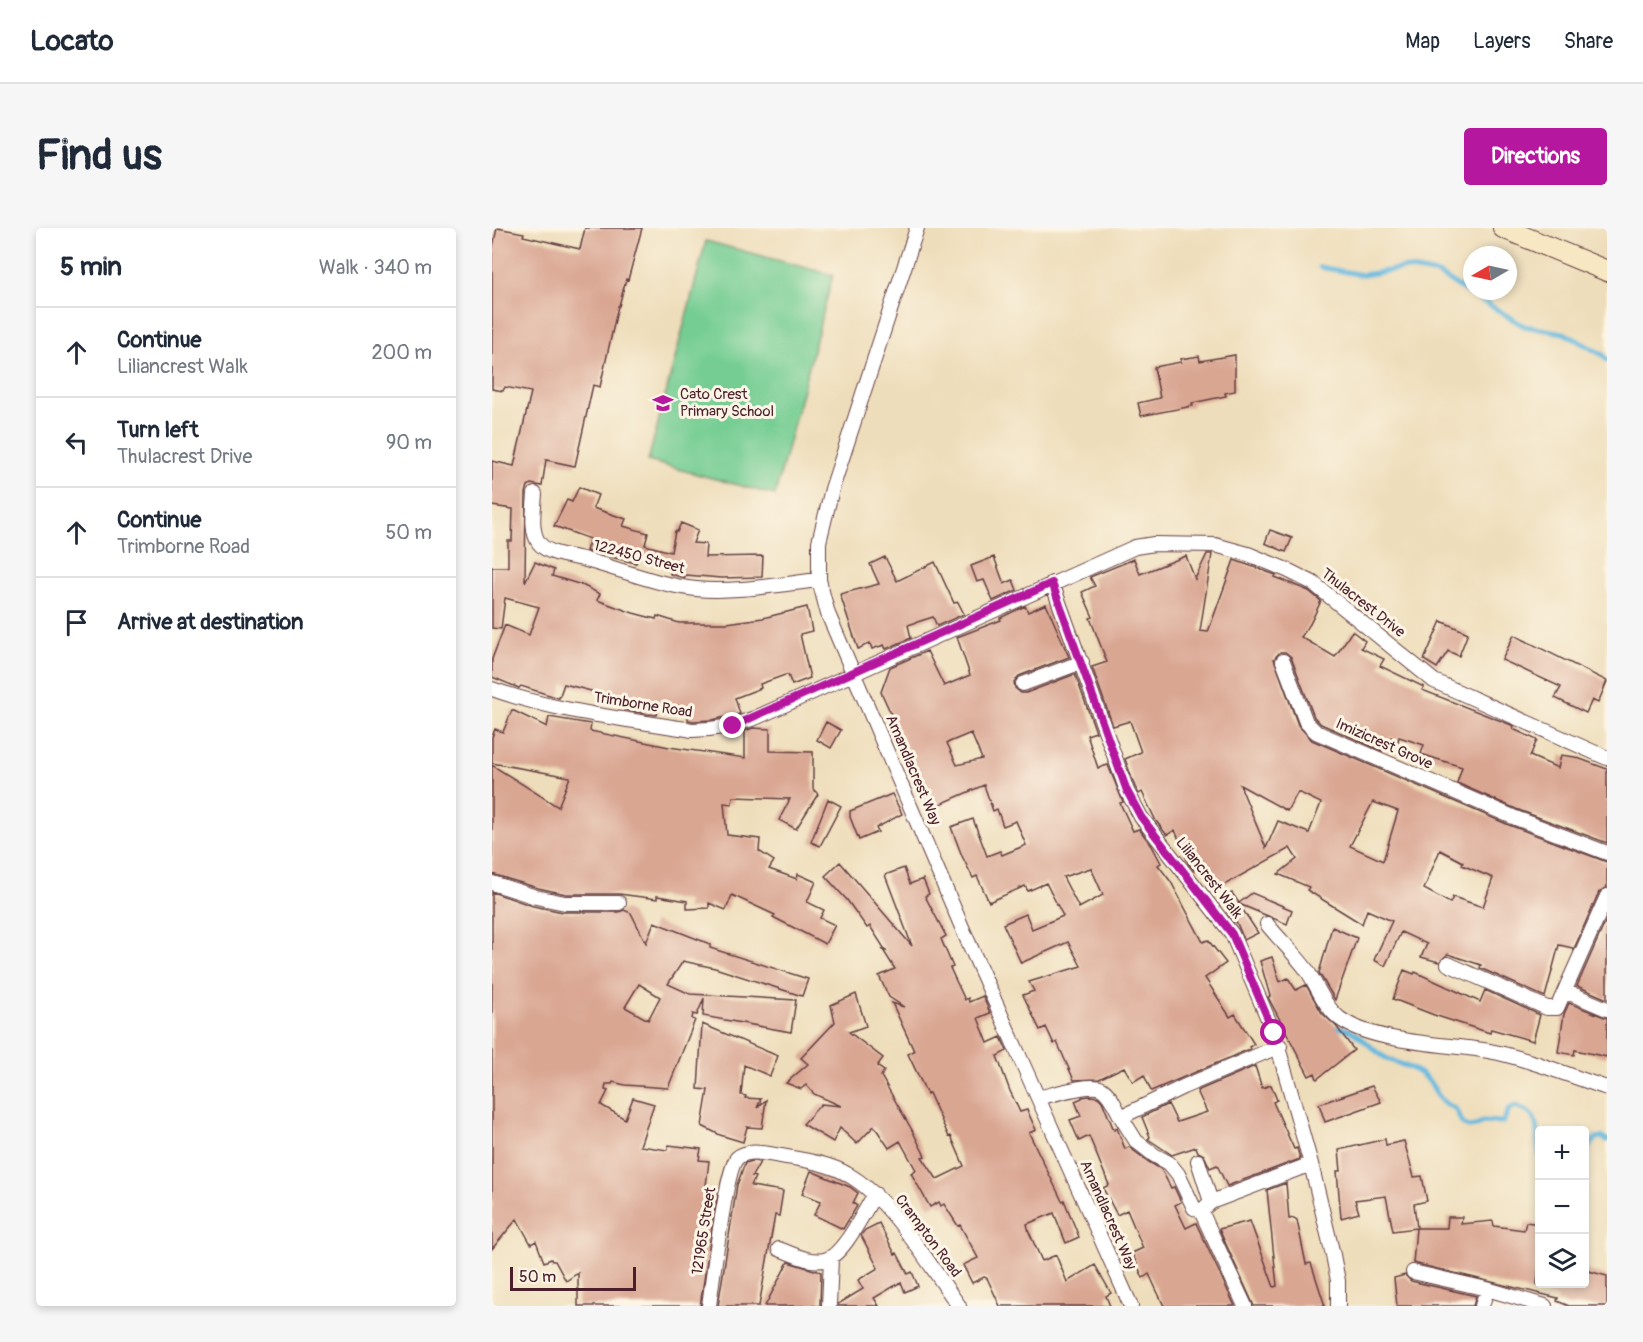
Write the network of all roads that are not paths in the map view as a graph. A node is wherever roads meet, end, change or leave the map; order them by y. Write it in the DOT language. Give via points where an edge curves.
graph roads {
  1 [pos="917,228"];
  2 [pos="1503,228"];
  3 [pos="1607,271"];
  4 [pos="535,494"];
  5 [pos="819,580"];
  6 [pos="1052,583"];
  7 [pos="1283,661"];
  8 [pos="1082,662"];
  9 [pos="853,672"];
  10 [pos="1023,684"];
  11 [pos="492,689"];
  12 [pos="1607,758"];
  13 [pos="1607,853"];
  14 [pos="492,883"];
  15 [pos="1607,896"];
  16 [pos="619,903"];
  17 [pos="1267,924"];
  18 [pos="1448,964"];
  19 [pos="1566,991"];
  20 [pos="1607,1009"];
  21 [pos="1280,1046"];
  22 [pos="1607,1088"];
  23 [pos="1038,1098"];
  24 [pos="1121,1117"];
  25 [pos="735,1161"];
  26 [pos="1198,1161"];
  27 [pos="1311,1164"];
  28 [pos="875,1194"];
  29 [pos="1206,1207"];
  30 [pos="779,1249"];
  31 [pos="831,1258"];
  32 [pos="1413,1272"];
  33 [pos="1487,1289"];
  34 [pos="709,1306"];
  35 [pos="829,1306"];
  36 [pos="958,1306"];
  37 [pos="1131,1306"];
  38 [pos="1245,1306"];
  39 [pos="1338,1306"];
  40 [pos="1482,1306"];
  41 [pos="1545,1306"];
  1 -- 5 [label="street, Amandlacrest Way" via="832,489 819,542"];
  2 -- 3 [label="street"];
  4 -- 5 [label="street, 122450 Street" via="536,536 541,546 553,552 699,589"];
  5 -- 9 [label="street, Amandlacrest Way" via="828,614"];
  6 -- 8 [label="street, Liliancrest Walk"];
  6 -- 9 [label="street, Thulacrest Drive"];
  6 -- 12 [label="street, Thulacrest Drive" via="1135,547 1154,544 1215,545 1248,554 1313,583 1434,681"];
  7 -- 13 [label="street, Imizicrest Grove" via="1306,722 1316,732"];
  8 -- 10 [label="street"];
  8 -- 21 [label="street, Liliancrest Walk" via="1127,791 1141,817 1232,934"];
  9 -- 11 [label="street, Trimborne Road" via="755,718 713,730 562,709"];
  9 -- 23 [label="street, Amandlacrest Way"];
  14 -- 16 [label="street" via="566,903"];
  15 -- 19 [label="street"];
  17 -- 22 [label="street" via="1305,968 1325,1002 1352,1026 1436,1046 1490,1052"];
  18 -- 19 [label="street" via="1549,1009 1557,1008"];
  19 -- 20 [label="street"];
  21 -- 24 [label="street"];
  21 -- 27 [label="street, Liliancrest Walk"];
  23 -- 24 [label="street" via="1101,1088"];
  23 -- 37 [label="street, Amandlacrest Way"];
  24 -- 29 [label="street" via="1136,1141 1169,1163 1178,1174 1194,1208"];
  25 -- 28 [label="street, Crampton Road" via="744,1153 810,1161 846,1173"];
  25 -- 34 [label="street, 121965 Street" via="728,1183"];
  26 -- 29 [label="street"];
  27 -- 29 [label="street"];
  27 -- 39 [label="street, Liliancrest Walk" via="1338,1281"];
  28 -- 31 [label="street" via="843,1248"];
  28 -- 36 [label="street, Crampton Road"];
  29 -- 38 [label="street"];
  30 -- 31 [label="street" via="813,1260"];
  31 -- 35 [label="street"];
  32 -- 33 [label="street"];
  33 -- 40 [label="street"];
  33 -- 41 [label="street"];
}
